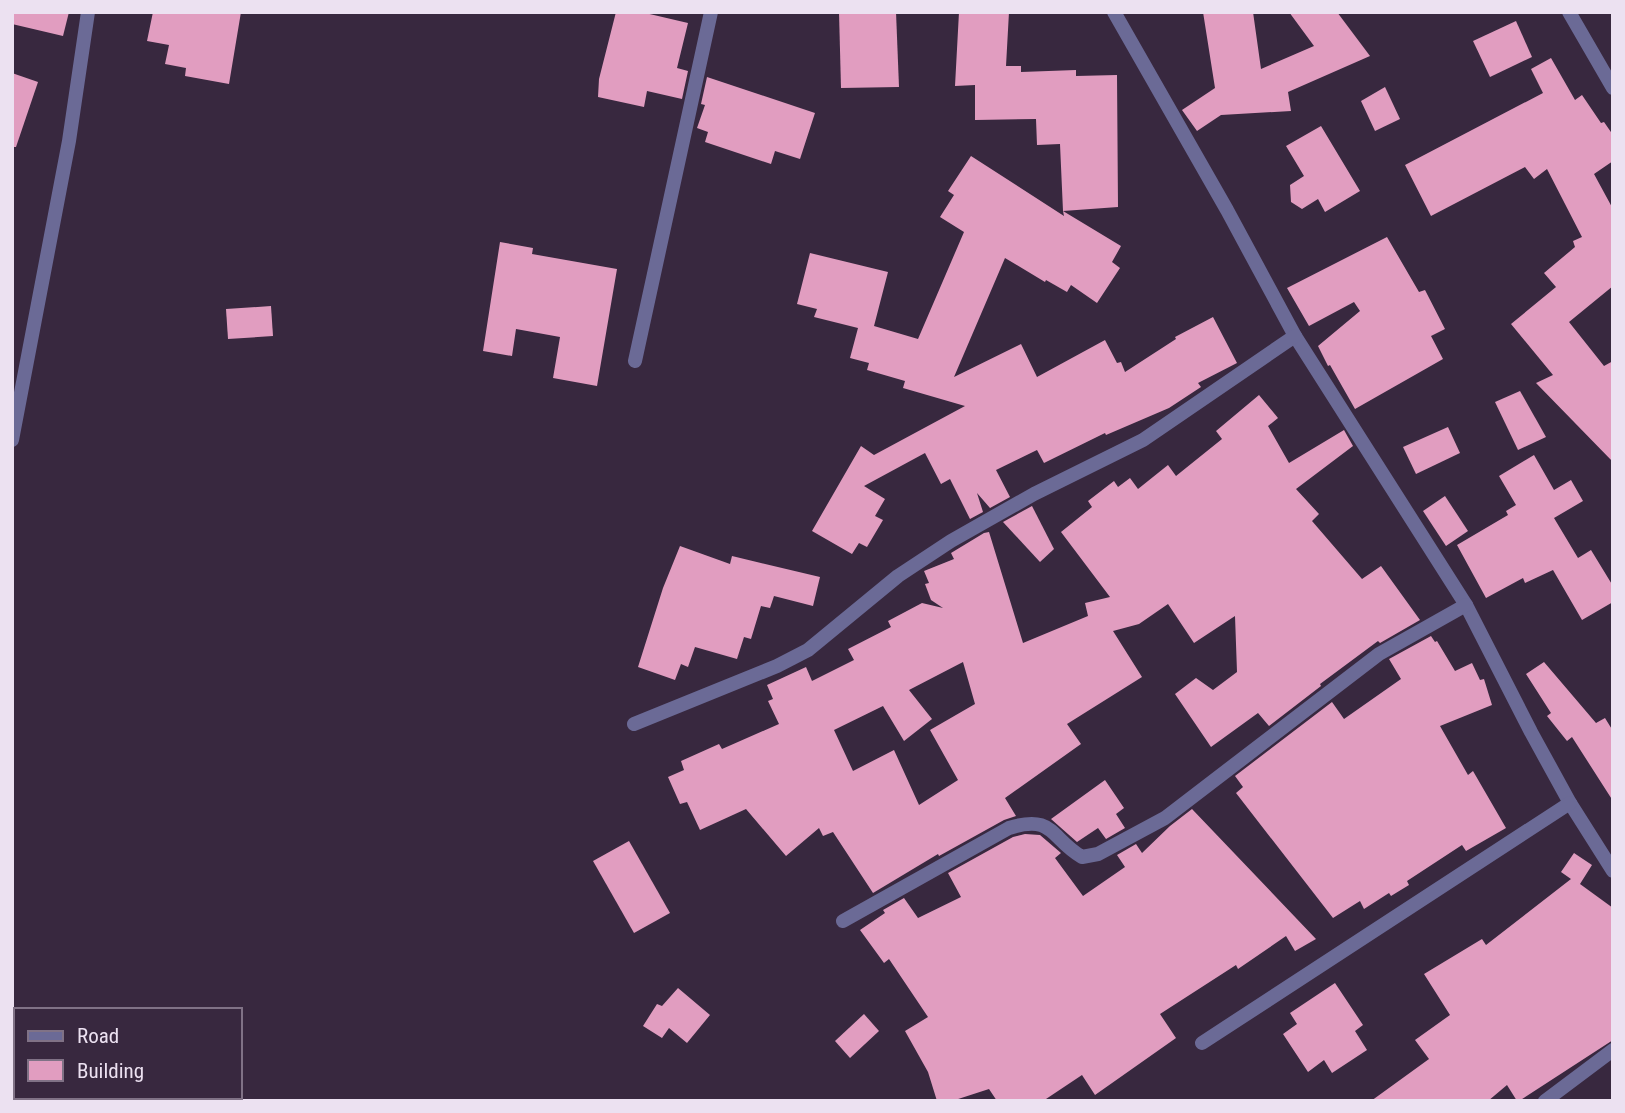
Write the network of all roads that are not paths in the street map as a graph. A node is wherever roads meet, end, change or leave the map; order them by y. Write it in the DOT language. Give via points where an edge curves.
graph roads {
  1 [pos="89,12"];
  2 [pos="711,12"];
  3 [pos="1114,12"];
  4 [pos="1569,12"];
  5 [pos="1613,88"];
  6 [pos="1295,336"];
  7 [pos="635,361"];
  8 [pos="12,440"];
  9 [pos="1466,605"];
  10 [pos="634,724"];
  11 [pos="1570,803"];
  12 [pos="1613,871"];
  13 [pos="843,921"];
  14 [pos="1202,1042"];
  15 [pos="1613,1050"];
  16 [pos="1545,1101"];
  1 -- 8 [label="street"];
  2 -- 7 [label="street"];
  3 -- 6 [label="street"];
  4 -- 5 [label="street"];
  6 -- 9 [label="street"];
  6 -- 10 [label="street" via="1143,440 951,541 898,576 808,650"];
  9 -- 11 [label="street"];
  9 -- 13 [label="street" via="1342,680 1165,818 1098,853 1082,857 1046,826 1023,824"];
  11 -- 12 [label="street"];
  11 -- 14 [label="street"];
  15 -- 16 [label="street"];
}
